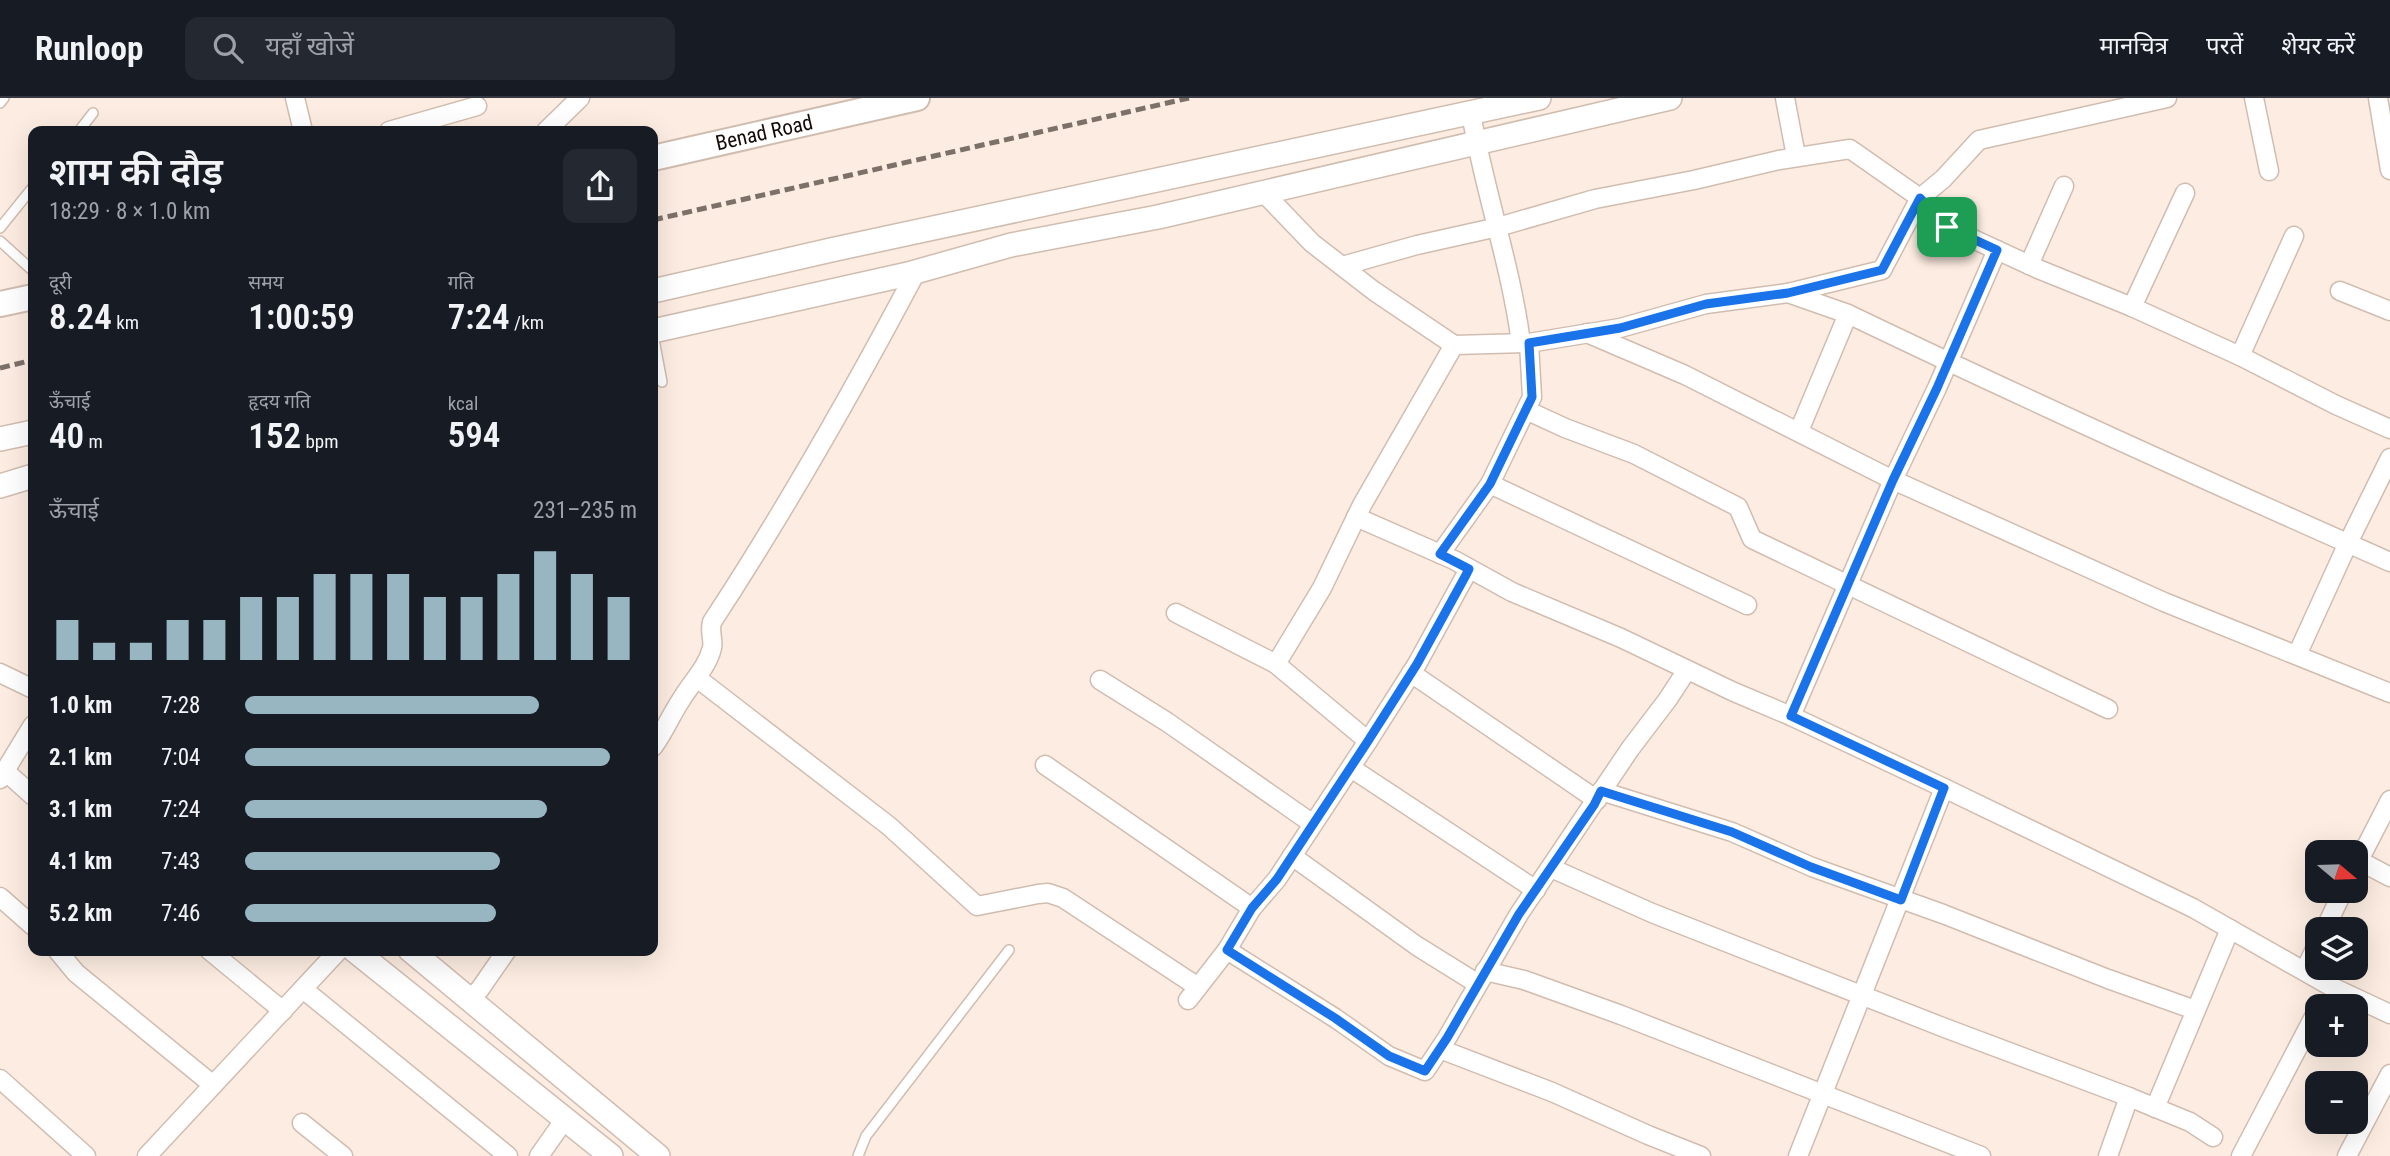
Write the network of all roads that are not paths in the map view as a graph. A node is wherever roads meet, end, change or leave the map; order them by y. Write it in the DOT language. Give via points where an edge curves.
graph roads {
  1 [pos="4,98"];
  2 [pos="295,98"];
  3 [pos="580,98"];
  4 [pos="917,98"];
  5 [pos="1539,98"];
  6 [pos="1670,98"];
  7 [pos="1785,98"];
  8 [pos="2166,98"];
  9 [pos="2254,98"];
  10 [pos="2378,98"];
  11 [pos="0,103"];
  12 [pos="477,106"];
  13 [pos="93,113"];
  14 [pos="1471,113"];
  15 [pos="83,126"];
  16 [pos="302,126"];
  17 [pos="407,126"];
  18 [pos="551,126"];
  19 [pos="1476,142"];
  20 [pos="1796,156"];
  21 [pos="658,157"];
  22 [pos="2390,170"];
  23 [pos="2269,171"];
  24 [pos="2064,186"];
  25 [pos="1264,192"];
  26 [pos="28,193"];
  27 [pos="2185,193"];
  28 [pos="1920,198"];
  29 [pos="1498,227"];
  30 [pos="0,228"];
  31 [pos="2294,236"];
  32 [pos="0,241"];
  33 [pos="1997,250"];
  34 [pos="2029,265"];
  35 [pos="28,266"];
  36 [pos="1342,266"];
  37 [pos="916,272"];
  38 [pos="658,290"];
  39 [pos="2340,291"];
  40 [pos="1788,293"];
  41 [pos="28,298"];
  42 [pos="0,304"];
  43 [pos="2132,307"];
  44 [pos="2390,311"];
  45 [pos="1848,314"];
  46 [pos="658,332"];
  47 [pos="1587,333"];
  48 [pos="1525,343"];
  49 [pos="1454,345"];
  50 [pos="2240,356"];
  51 [pos="658,360"];
  52 [pos="1948,362"];
  53 [pos="662,382"];
  54 [pos="1526,410"];
  55 [pos="2390,429"];
  56 [pos="1799,431"];
  57 [pos="28,433"];
  58 [pos="0,439"];
  59 [pos="2390,458"];
  60 [pos="28,478"];
  61 [pos="1893,480"];
  62 [pos="1490,484"];
  63 [pos="0,486"];
  64 [pos="1356,517"];
  65 [pos="2347,543"];
  66 [pos="1440,554"];
  67 [pos="2390,562"];
  68 [pos="1469,569"];
  69 [pos="1849,585"];
  70 [pos="1748,605"];
  71 [pos="1176,613"];
  72 [pos="2297,655"];
  73 [pos="1276,664"];
  74 [pos="1687,670"];
  75 [pos="0,673"];
  76 [pos="1412,673"];
  77 [pos="697,678"];
  78 [pos="1100,681"];
  79 [pos="28,687"];
  80 [pos="2390,693"];
  81 [pos="2108,709"];
  82 [pos="1791,716"];
  83 [pos="28,734"];
  84 [pos="658,739"];
  85 [pos="1368,741"];
  86 [pos="1045,765"];
  87 [pos="1351,768"];
  88 [pos="3,775"];
  89 [pos="1944,788"];
  90 [pos="28,792"];
  91 [pos="1599,795"];
  92 [pos="2390,800"];
  93 [pos="1313,824"];
  94 [pos="2368,842"];
  95 [pos="1292,856"];
  96 [pos="1551,868"];
  97 [pos="2368,868"];
  98 [pos="2390,877"];
  99 [pos="1536,890"];
  100 [pos="0,897"];
  101 [pos="1901,900"];
  102 [pos="1252,908"];
  103 [pos="28,922"];
  104 [pos="2230,929"];
  105 [pos="1009,950"];
  106 [pos="1227,950"];
  107 [pos="62,956"];
  108 [pos="216,956"];
  109 [pos="333,956"];
  110 [pos="361,956"];
  111 [pos="417,956"];
  112 [pos="503,956"];
  113 [pos="2305,970"];
  114 [pos="1482,978"];
  115 [pos="2321,980"];
  116 [pos="2330,986"];
  117 [pos="303,989"];
  118 [pos="2326,994"];
  119 [pos="1863,995"];
  120 [pos="469,1000"];
  121 [pos="2195,1010"];
  122 [pos="283,1011"];
  123 [pos="2390,1014"];
  124 [pos="2305,1034"];
  125 [pos="1440,1049"];
  126 [pos="2390,1074"];
  127 [pos="0,1079"];
  128 [pos="213,1085"];
  129 [pos="1823,1094"];
  130 [pos="2129,1097"];
  131 [pos="2155,1108"];
  132 [pos="565,1119"];
  133 [pos="302,1123"];
  134 [pos="2213,1137"];
  135 [pos="86,1156"];
  136 [pos="147,1156"];
  137 [pos="343,1156"];
  138 [pos="508,1156"];
  139 [pos="539,1156"];
  140 [pos="611,1156"];
  141 [pos="659,1156"];
  142 [pos="858,1156"];
  143 [pos="1702,1156"];
  144 [pos="1798,1156"];
  145 [pos="1981,1156"];
  146 [pos="2108,1156"];
  147 [pos="2241,1156"];
  148 [pos="2347,1156"];
  1 -- 11 [label="lane"];
  2 -- 16 [label="street"];
  3 -- 18 [label="street"];
  4 -- 21 [label="main road, Benad Road"];
  5 -- 14 [label="street"];
  6 -- 19 [label="street"];
  7 -- 20 [label="street"];
  8 -- 28 [label="street" via="1979,139"];
  9 -- 23 [label="street"];
  10 -- 22 [label="street"];
  12 -- 17 [label="street"];
  13 -- 15 [label="lane"];
  14 -- 19 [label="street"];
  14 -- 38 [label="street"];
  19 -- 25 [label="street"];
  19 -- 29 [label="street"];
  20 -- 28 [label="street" via="1850,149"];
  20 -- 29 [label="street" via="1595,199"];
  24 -- 34 [label="street"];
  25 -- 36 [label="street" via="1312,243"];
  25 -- 37 [label="street" via="1011,245"];
  26 -- 30 [label="lane"];
  27 -- 43 [label="street"];
  28 -- 33 [label="street" via="1947,227"];
  28 -- 40 [label="street" via="1882,270"];
  29 -- 36 [label="street"];
  29 -- 48 [label="street"];
  31 -- 50 [label="street"];
  32 -- 35 [label="lane"];
  33 -- 34 [label="street"];
  33 -- 52 [label="street"];
  34 -- 43 [label="street"];
  36 -- 49 [label="street"];
  37 -- 46 [label="street"];
  37 -- 77 [label="street" via="770,530 712,622 712,648"];
  39 -- 44 [label="street"];
  40 -- 45 [label="street"];
  40 -- 47 [label="street" via="1706,304"];
  41 -- 42 [label="main road"];
  43 -- 50 [label="street"];
  45 -- 52 [label="street"];
  45 -- 56 [label="street"];
  47 -- 48 [label="street"];
  47 -- 56 [label="street"];
  48 -- 49 [label="street"];
  48 -- 54 [label="street" via="1532,397"];
  49 -- 64 [label="street"];
  50 -- 55 [label="street"];
  51 -- 53 [label="lane"];
  52 -- 61 [label="street"];
  52 -- 65 [label="street"];
  54 -- 62 [label="street"];
  54 -- 69 [label="street" via="1634,454 1738,507 1752,539"];
  56 -- 61 [label="street"];
  57 -- 58 [label="street"];
  59 -- 65 [label="street"];
  60 -- 63 [label="street"];
  61 -- 69 [label="street"];
  61 -- 72 [label="street" via="2164,602"];
  62 -- 66 [label="street"];
  62 -- 70 [label="street"];
  64 -- 66 [label="street"];
  64 -- 73 [label="street" via="1322,588"];
  65 -- 67 [label="street"];
  65 -- 72 [label="street"];
  66 -- 68 [label="street"];
  68 -- 74 [label="street"];
  68 -- 76 [label="street"];
  69 -- 81 [label="street"];
  69 -- 82 [label="street"];
  71 -- 73 [label="street"];
  72 -- 80 [label="street"];
  73 -- 85 [label="street"];
  74 -- 82 [label="street"];
  74 -- 91 [label="street"];
  75 -- 79 [label="street"];
  76 -- 85 [label="street"];
  76 -- 91 [label="street"];
  77 -- 84 [label="street"];
  77 -- 106 [label="street" via="889,825 977,906 1048,893 1063,898 1193,993"];
  78 -- 93 [label="street"];
  82 -- 89 [label="street"];
  83 -- 88 [label="street"];
  85 -- 87 [label="street"];
  86 -- 102 [label="street"];
  87 -- 93 [label="street"];
  87 -- 99 [label="street"];
  88 -- 90 [label="street"];
  89 -- 101 [label="street"];
  89 -- 104 [label="street"];
  91 -- 96 [label="street"];
  91 -- 101 [label="street" via="1732,832"];
  92 -- 94 [label="street"];
  93 -- 95 [label="street"];
  95 -- 102 [label="street"];
  95 -- 114 [label="street" via="1417,946"];
  96 -- 99 [label="street"];
  96 -- 119 [label="street" via="1652,913"];
  97 -- 98 [label="street"];
  99 -- 114 [label="street"];
  100 -- 103 [label="street"];
  101 -- 119 [label="street"];
  101 -- 121 [label="street"];
  102 -- 106 [label="street"];
  104 -- 113 [label="street"];
  104 -- 121 [label="street"];
  105 -- 142 [label="lane" via="866,1136"];
  106 -- 125 [label="street" via="1409,1066 1425,1071"];
  107 -- 128 [label="street" via="76,973"];
  108 -- 122 [label="street"];
  109 -- 117 [label="street"];
  110 -- 132 [label="street"];
  111 -- 120 [label="street"];
  112 -- 120 [label="street"];
  114 -- 125 [label="street"];
  114 -- 129 [label="street" via="1524,980"];
  115 -- 116 [label="street"];
  116 -- 118 [label="street"];
  116 -- 123 [label="street"];
  117 -- 122 [label="street"];
  117 -- 138 [label="street"];
  119 -- 129 [label="street"];
  119 -- 130 [label="street"];
  120 -- 141 [label="street"];
  121 -- 131 [label="street"];
  122 -- 128 [label="street"];
  124 -- 147 [label="street"];
  125 -- 143 [label="street"];
  126 -- 148 [label="street"];
  127 -- 135 [label="street"];
  128 -- 136 [label="street"];
  129 -- 144 [label="street"];
  129 -- 145 [label="street"];
  130 -- 131 [label="street"];
  130 -- 146 [label="street"];
  131 -- 134 [label="street"];
  132 -- 139 [label="street"];
  132 -- 140 [label="street"];
  133 -- 137 [label="street"];
}
